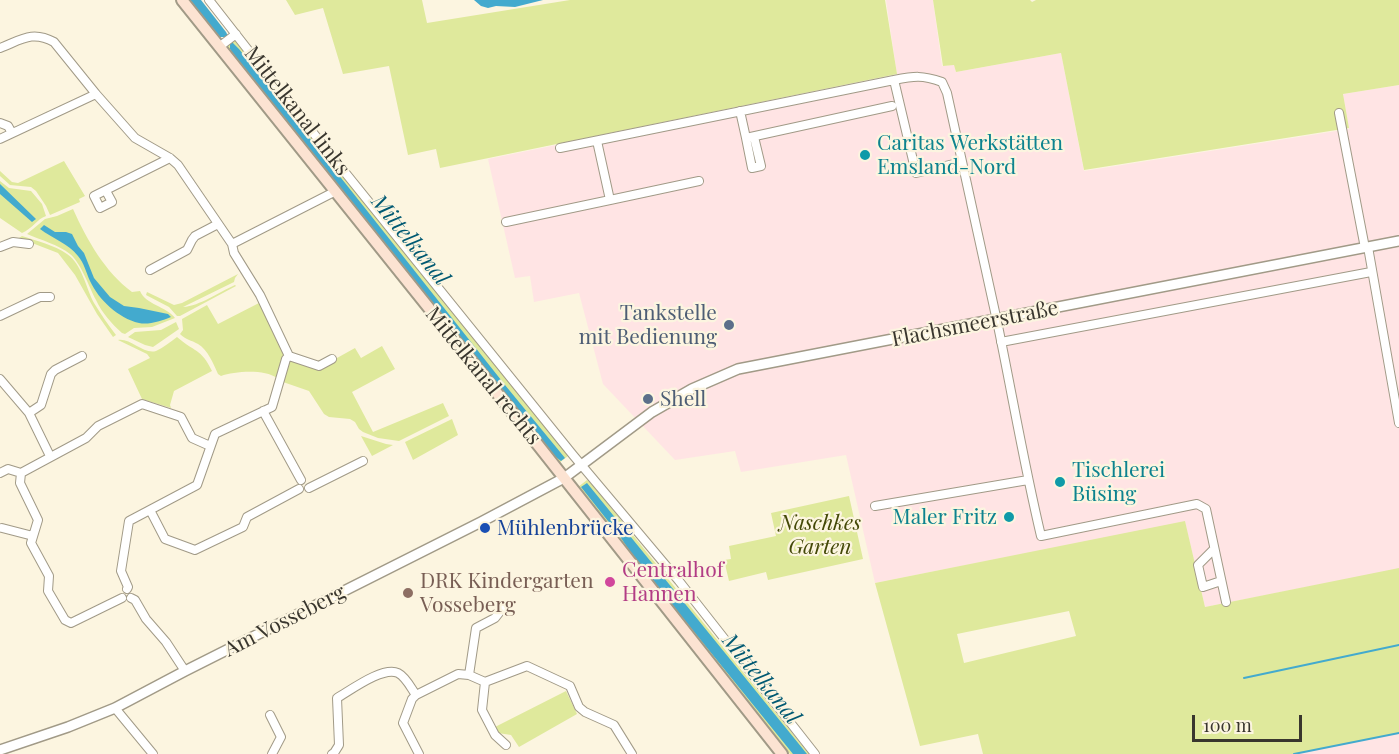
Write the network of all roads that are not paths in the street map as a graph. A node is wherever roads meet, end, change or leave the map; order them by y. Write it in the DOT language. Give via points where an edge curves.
graph roads {
  1 [pos="182,0"];
  2 [pos="209,0"];
  3 [pos="237,34"];
  4 [pos="219,47"];
  5 [pos="0,48"];
  6 [pos="894,80"];
  7 [pos="96,94"];
  8 [pos="892,106"];
  9 [pos="740,111"];
  10 [pos="1339,113"];
  11 [pos="0,123"];
  12 [pos="12,133"];
  13 [pos="0,139"];
  14 [pos="597,141"];
  15 [pos="560,148"];
  16 [pos="170,158"];
  17 [pos="962,162"];
  18 [pos="699,181"];
  19 [pos="106,191"];
  20 [pos="334,192"];
  21 [pos="610,200"];
  22 [pos="506,222"];
  23 [pos="218,224"];
  24 [pos="1399,241"];
  25 [pos="29,244"];
  26 [pos="232,244"];
  27 [pos="0,247"];
  28 [pos="1366,247"];
  29 [pos="150,270"];
  30 [pos="1371,272"];
  31 [pos="50,297"];
  32 [pos="0,316"];
  33 [pos="997,320"];
  34 [pos="1001,342"];
  35 [pos="82,356"];
  36 [pos="289,356"];
  37 [pos="332,359"];
  38 [pos="0,379"];
  39 [pos="263,411"];
  40 [pos="29,413"];
  41 [pos="1399,423"];
  42 [pos="210,446"];
  43 [pos="50,456"];
  44 [pos="363,461"];
  45 [pos="573,471"];
  46 [pos="0,473"];
  47 [pos="21,473"];
  48 [pos="301,480"];
  49 [pos="1028,480"];
  50 [pos="309,488"];
  51 [pos="299,489"];
  52 [pos="875,506"];
  53 [pos="150,510"];
  54 [pos="2,528"];
  55 [pos="33,536"];
  56 [pos="1214,549"];
  57 [pos="1221,581"];
  58 [pos="127,589"];
  59 [pos="122,598"];
  60 [pos="131,598"];
  61 [pos="1226,602"];
  62 [pos="502,609"];
  63 [pos="184,671"];
  64 [pos="469,675"];
  65 [pos="485,682"];
  66 [pos="416,695"];
  67 [pos="115,708"];
  68 [pos="270,715"];
  69 [pos="506,746"];
  70 [pos="0,750"];
  71 [pos="153,754"];
  72 [pos="272,754"];
  73 [pos="332,754"];
  74 [pos="419,754"];
  75 [pos="632,754"];
  76 [pos="782,754"];
  77 [pos="815,754"];
  1 -- 4 [label="main road, Mittelkanal rechts"];
  2 -- 3 [label="street, Mittelkanal links"];
  3 -- 4 [label="street"];
  3 -- 45 [label="street, Mittelkanal links"];
  4 -- 20 [label="main road, Mittelkanal rechts"];
  5 -- 7 [label="street" via="32,35 45,37 54,42"];
  6 -- 9 [label="street"];
  6 -- 17 [label="street" via="914,76 942,82"];
  6 -- 17 [label="street" via="916,172"];
  7 -- 12 [label="street"];
  7 -- 16 [label="street" via="135,138"];
  8 -- 9 [label="street" via="750,138"];
  9 -- 14 [label="street"];
  10 -- 28 [label="street"];
  11 -- 12 [label="street"];
  12 -- 13 [label="street"];
  14 -- 15 [label="street"];
  14 -- 21 [label="street"];
  16 -- 19 [label="street"];
  16 -- 23 [label="street"];
  17 -- 33 [label="street"];
  18 -- 21 [label="street"];
  20 -- 26 [label="street"];
  20 -- 45 [label="main road, Mittelkanal rechts"];
  21 -- 22 [label="street"];
  23 -- 26 [label="street"];
  23 -- 29 [label="street" via="195,236 187,249"];
  24 -- 28 [label="street, Flachsmeerstraße"];
  25 -- 27 [label="street" via="13,242"];
  26 -- 36 [label="street"];
  28 -- 30 [label="street"];
  28 -- 33 [label="street, Flachsmeerstraße"];
  30 -- 34 [label="street, Flachsmeerstraße"];
  30 -- 41 [label="street"];
  31 -- 32 [label="street" via="40,297"];
  33 -- 34 [label="street"];
  33 -- 45 [label="street, Flachsmeerstraße" via="738,369 657,409"];
  34 -- 49 [label="street"];
  35 -- 40 [label="street" via="51,374 41,405"];
  36 -- 37 [label="street" via="319,366"];
  36 -- 39 [label="street" via="272,407"];
  38 -- 40 [label="street"];
  39 -- 42 [label="street" via="215,434"];
  39 -- 48 [label="street"];
  40 -- 43 [label="street"];
  42 -- 43 [label="street" via="192,438 181,417 142,404"];
  42 -- 53 [label="street" via="197,485"];
  43 -- 47 [label="street"];
  44 -- 50 [label="street"];
  45 -- 63 [label="street, Am Vosseberg" via="481,522"];
  45 -- 76 [label="main road, Mittelkanal rechts"];
  45 -- 77 [label="street, Mittelkanal links" via="679,581"];
  46 -- 47 [label="street" via="9,469"];
  47 -- 55 [label="street" via="20,483 38,520"];
  48 -- 50 [label="street" via="309,483"];
  48 -- 51 [label="street"];
  49 -- 52 [label="street"];
  49 -- 56 [label="street" via="1041,536 1197,504 1206,509"];
  50 -- 51 [label="street"];
  51 -- 53 [label="street" via="247,517 243,527 195,550 165,539"];
  53 -- 58 [label="street" via="129,521 121,571"];
  54 -- 55 [label="street"];
  55 -- 59 [label="street" via="31,543 49,576 48,591 65,620 70,623"];
  56 -- 57 [label="street"];
  56 -- 57 [label="street" via="1198,566 1203,587"];
  57 -- 61 [label="street"];
  58 -- 59 [label="street"];
  58 -- 60 [label="street"];
  59 -- 60 [label="street"];
  60 -- 63 [label="street"];
  62 -- 64 [label="street" via="495,618 476,628"];
  63 -- 67 [label="street, Am Vosseberg"];
  64 -- 65 [label="street"];
  64 -- 66 [label="street" via="458,674"];
  65 -- 69 [label="street" via="482,710 495,735"];
  65 -- 75 [label="street" via="527,666 570,686 579,707 614,725"];
  66 -- 73 [label="street" via="393,671 382,672 337,698 339,745"];
  66 -- 74 [label="street" via="403,723"];
  67 -- 70 [label="street, Am Vosseberg"];
  67 -- 71 [label="street"];
  68 -- 72 [label="street" via="281,738"];
}
